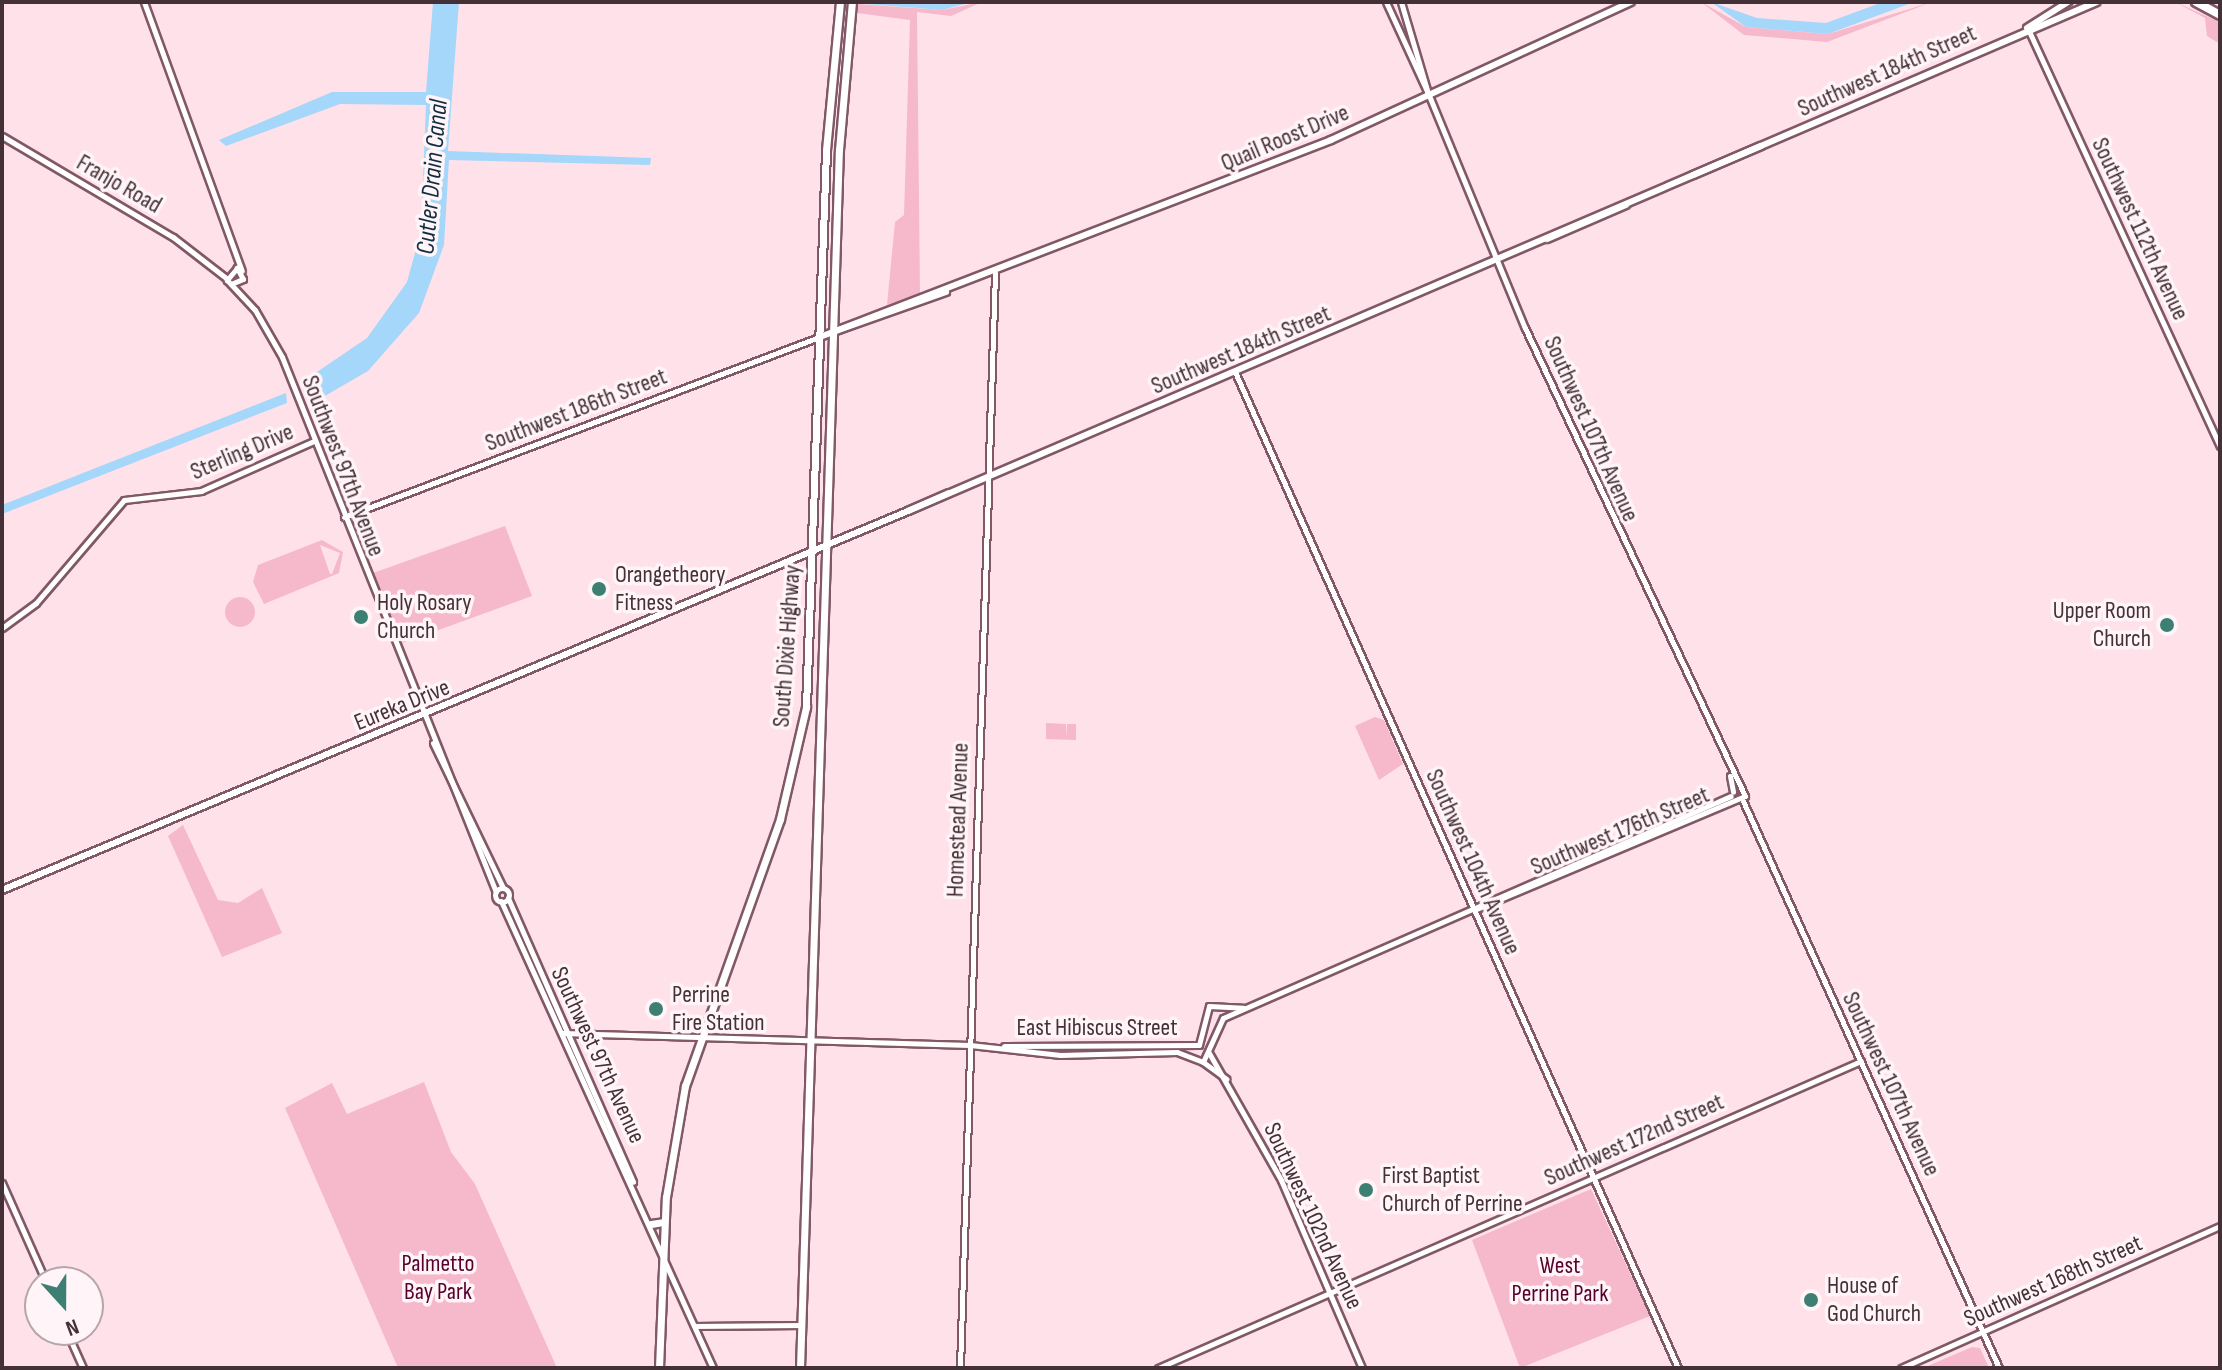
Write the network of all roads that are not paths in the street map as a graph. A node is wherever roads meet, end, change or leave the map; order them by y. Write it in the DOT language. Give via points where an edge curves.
graph roads {
  1 [pos="144,2"];
  2 [pos="1386,2"];
  3 [pos="1401,2"];
  4 [pos="1631,2"];
  5 [pos="2068,2"];
  6 [pos="2096,2"];
  7 [pos="2196,2"];
  8 [pos="839,4"];
  9 [pos="851,5"];
  10 [pos="2220,15"];
  11 [pos="1408,20"];
  12 [pos="1395,25"];
  13 [pos="2027,28"];
  14 [pos="1428,93"];
  15 [pos="2,136"];
  16 [pos="824,196"];
  17 [pos="824,213"];
  18 [pos="837,216"];
  19 [pos="837,232"];
  20 [pos="241,256"];
  21 [pos="1496,261"];
  22 [pos="215,266"];
  23 [pos="232,269"];
  24 [pos="242,271"];
  25 [pos="995,273"];
  26 [pos="226,278"];
  27 [pos="242,282"];
  28 [pos="231,284"];
  29 [pos="244,296"];
  30 [pos="833,332"];
  31 [pos="820,337"];
  32 [pos="1235,372"];
  33 [pos="314,441"];
  34 [pos="2220,446"];
  35 [pos="816,461"];
  36 [pos="830,461"];
  37 [pos="988,476"];
  38 [pos="344,517"];
  39 [pos="827,544"];
  40 [pos="813,549"];
  41 [pos="2,628"];
  42 [pos="808,685"];
  43 [pos="822,685"];
  44 [pos="421,716"];
  45 [pos="433,743"];
  46 [pos="1736,797"];
  47 [pos="503,888"];
  48 [pos="2,890"];
  49 [pos="496,892"];
  50 [pos="508,898"];
  51 [pos="501,901"];
  52 [pos="1475,909"];
  53 [pos="1244,1008"];
  54 [pos="1223,1009"];
  55 [pos="1206,1017"];
  56 [pos="1223,1018"];
  57 [pos="1216,1023"];
  58 [pos="564,1033"];
  59 [pos="700,1037"];
  60 [pos="810,1040"];
  61 [pos="970,1045"];
  62 [pos="1197,1045"];
  63 [pos="999,1046"];
  64 [pos="1209,1052"];
  65 [pos="1192,1057"];
  66 [pos="1861,1061"];
  67 [pos="1203,1062"];
  68 [pos="1227,1080"];
  69 [pos="1594,1177"];
  70 [pos="2,1183"];
  71 [pos="663,1222"];
  72 [pos="651,1224"];
  73 [pos="2220,1226"];
  74 [pos="662,1250"];
  75 [pos="39,1266"];
  76 [pos="1329,1295"];
  77 [pos="801,1325"];
  78 [pos="695,1326"];
  79 [pos="1983,1332"];
  80 [pos="73,1346"];
  81 [pos="83,1368"];
  82 [pos="659,1368"];
  83 [pos="713,1368"];
  84 [pos="800,1368"];
  85 [pos="960,1368"];
  86 [pos="1158,1368"];
  87 [pos="1362,1368"];
  88 [pos="1678,1368"];
  89 [pos="1901,1368"];
  90 [pos="1999,1368"];
  1 -- 20 [label="street"];
  2 -- 12 [label="street, Southwest 107th Avenue"];
  3 -- 11 [label="street, Southwest 107th Avenue"];
  4 -- 14 [label="main road, Quail Roost Drive"];
  5 -- 13 [label="main road, Southwest 184th Street"];
  6 -- 13 [label="main road, Southwest 184th Street"];
  7 -- 10 [label="highway"];
  8 -- 16 [label="highway, South Dixie Highway"];
  9 -- 18 [label="highway, South Dixie Highway"];
  11 -- 12 [label="street"];
  11 -- 14 [label="street, Southwest 107th Avenue"];
  12 -- 14 [label="street, Southwest 107th Avenue"];
  13 -- 21 [label="main road, Southwest 184th Street"];
  13 -- 34 [label="street, Southwest 112th Avenue"];
  14 -- 21 [label="street, Southwest 107th Avenue"];
  14 -- 25 [label="main road, Quail Roost Drive" via="1331,140"];
  15 -- 22 [label="street, Franjo Road"];
  16 -- 17 [label="highway, South Dixie Highway"];
  16 -- 18 [label="highway"];
  17 -- 19 [label="highway"];
  17 -- 31 [label="highway, South Dixie Highway"];
  18 -- 19 [label="highway, South Dixie Highway"];
  19 -- 30 [label="highway, South Dixie Highway"];
  20 -- 23 [label="street"];
  20 -- 24 [label="street"];
  21 -- 32 [label="main road, Southwest 184th Street"];
  21 -- 46 [label="street, Southwest 107th Avenue"];
  22 -- 23 [label="street, Franjo Road"];
  22 -- 26 [label="street, Franjo Road"];
  23 -- 24 [label="street, Franjo Road"];
  23 -- 26 [label="street"];
  24 -- 27 [label="street, Southwest 97th Avenue"];
  25 -- 30 [label="main road, Quail Roost Drive"];
  25 -- 37 [label="street, Homestead Avenue"];
  26 -- 28 [label="street, Franjo Road"];
  27 -- 28 [label="street"];
  27 -- 29 [label="street, Southwest 97th Avenue"];
  28 -- 29 [label="street, Southwest 97th Avenue"];
  29 -- 33 [label="street, Southwest 97th Avenue" via="277,347"];
  30 -- 31 [label="main road, Quail Roost Drive"];
  30 -- 36 [label="highway, South Dixie Highway"];
  31 -- 35 [label="highway, South Dixie Highway"];
  31 -- 38 [label="street, Southwest 186th Street"];
  32 -- 37 [label="main road, Southwest 184th Street"];
  32 -- 52 [label="street, Southwest 104th Avenue"];
  33 -- 38 [label="street, Southwest 97th Avenue"];
  33 -- 41 [label="street, Sterling Drive" via="201,491 124,500 36,603"];
  35 -- 36 [label="highway"];
  35 -- 40 [label="highway, South Dixie Highway"];
  36 -- 39 [label="highway, South Dixie Highway"];
  37 -- 39 [label="main road, Southwest 184th Street"];
  37 -- 61 [label="street, Homestead Avenue"];
  38 -- 44 [label="street, Southwest 97th Avenue"];
  39 -- 40 [label="main road, Southwest 184th Street"];
  39 -- 43 [label="highway, South Dixie Highway"];
  40 -- 42 [label="highway, South Dixie Highway"];
  40 -- 44 [label="main road, Eureka Drive"];
  42 -- 43 [label="highway"];
  42 -- 59 [label="highway, South Dixie Highway" via="780,819"];
  43 -- 60 [label="highway, South Dixie Highway"];
  44 -- 45 [label="street, Southwest 97th Avenue"];
  44 -- 48 [label="main road, Eureka Drive"];
  45 -- 47 [label="street, Southwest 97th Avenue"];
  45 -- 49 [label="street, Southwest 97th Avenue"];
  46 -- 52 [label="street, Southwest 176th Street"];
  46 -- 66 [label="street, Southwest 107th Avenue"];
  47 -- 49 [label="street"];
  47 -- 50 [label="street, Southwest 97th Avenue"];
  49 -- 51 [label="street, Southwest 97th Avenue"];
  50 -- 51 [label="street"];
  50 -- 58 [label="street, Southwest 97th Avenue"];
  51 -- 58 [label="street, Southwest 97th Avenue"];
  52 -- 53 [label="street, Southwest 176th Street"];
  52 -- 69 [label="street, Southwest 104th Avenue"];
  53 -- 54 [label="street, Southwest 176th Street"];
  53 -- 56 [label="street, Southwest 176th Street"];
  54 -- 55 [label="street" via="1212,1005"];
  54 -- 56 [label="street"];
  55 -- 57 [label="street"];
  55 -- 62 [label="street"];
  56 -- 57 [label="street, Southwest 176th Street"];
  57 -- 64 [label="street"];
  58 -- 59 [label="street"];
  58 -- 72 [label="street, Southwest 97th Avenue"];
  59 -- 60 [label="street"];
  59 -- 71 [label="highway, South Dixie Highway"];
  60 -- 61 [label="street, East Hibiscus Street"];
  60 -- 77 [label="highway, South Dixie Highway"];
  61 -- 63 [label="street, East Hibiscus Street"];
  61 -- 85 [label="street, Homestead Avenue"];
  62 -- 63 [label="street, East Hibiscus Street"];
  62 -- 64 [label="street"];
  62 -- 65 [label="street"];
  63 -- 65 [label="street, East Hibiscus Street" via="1038,1054"];
  64 -- 67 [label="street"];
  64 -- 68 [label="street, Southwest 102nd Avenue"];
  65 -- 67 [label="street, Southwest 102nd Avenue"];
  66 -- 69 [label="street, Southwest 172nd Street"];
  66 -- 79 [label="street, Southwest 107th Avenue"];
  67 -- 68 [label="street, Southwest 102nd Avenue"];
  68 -- 76 [label="street, Southwest 102nd Avenue" via="1281,1180"];
  69 -- 76 [label="street, Southwest 172nd Street"];
  69 -- 88 [label="street, Southwest 104th Avenue"];
  70 -- 75 [label="street"];
  71 -- 72 [label="highway"];
  71 -- 74 [label="highway, South Dixie Highway"];
  72 -- 74 [label="street, Southwest 97th Avenue"];
  73 -- 79 [label="street, Southwest 168th Street"];
  74 -- 78 [label="street, Southwest 97th Avenue"];
  74 -- 82 [label="highway, South Dixie Highway"];
  76 -- 86 [label="street, Southwest 172nd Street"];
  76 -- 87 [label="street, Southwest 102nd Avenue"];
  77 -- 78 [label="street"];
  77 -- 84 [label="highway, South Dixie Highway"];
  78 -- 83 [label="street, Southwest 97th Avenue"];
  79 -- 89 [label="street, Southwest 168th Street"];
  79 -- 90 [label="street, Southwest 107th Avenue"];
  80 -- 81 [label="street"];
}
